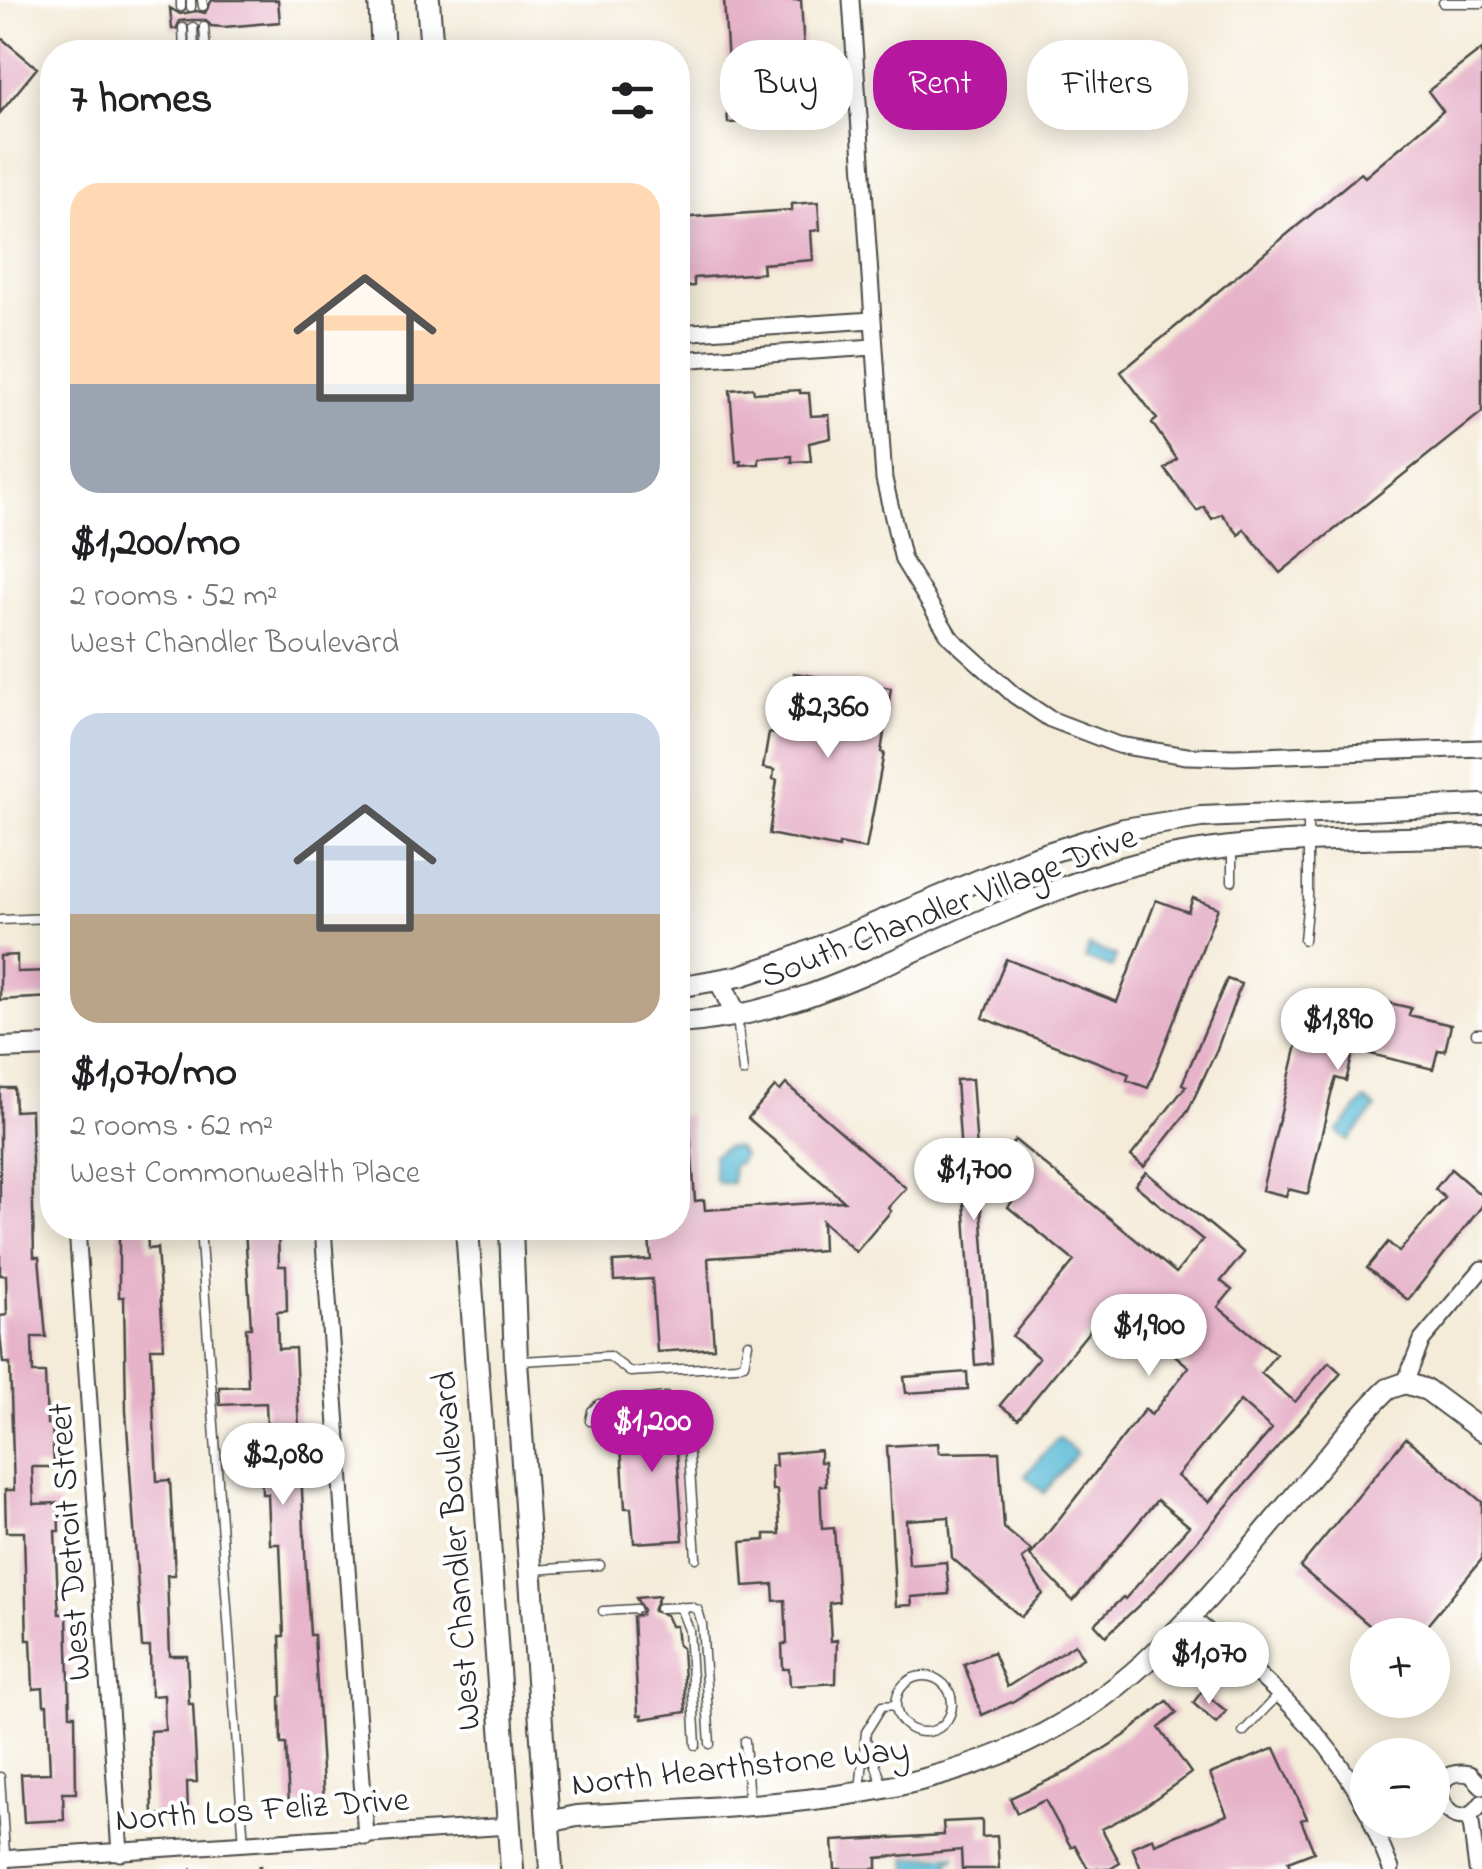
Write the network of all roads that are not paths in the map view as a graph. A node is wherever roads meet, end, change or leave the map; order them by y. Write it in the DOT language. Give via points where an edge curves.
graph roads {
  1 [pos="380,0"];
  2 [pos="428,0"];
  3 [pos="851,0"];
  4 [pos="1443,3"];
  5 [pos="1482,3"];
  6 [pos="204,27"];
  7 [pos="205,40"];
  8 [pos="383,40"];
  9 [pos="431,40"];
  10 [pos="872,320"];
  11 [pos="690,332"];
  12 [pos="874,347"];
  13 [pos="690,359"];
  14 [pos="1482,748"];
  15 [pos="1482,805"];
  16 [pos="1308,812"];
  17 [pos="1482,836"];
  18 [pos="1309,843"];
  19 [pos="1232,848"];
  20 [pos="1232,881"];
  21 [pos="40,918"];
  22 [pos="0,920"];
  23 [pos="1304,940"];
  24 [pos="720,980"];
  25 [pos="690,985"];
  26 [pos="737,1017"];
  27 [pos="690,1022"];
  28 [pos="40,1046"];
  29 [pos="0,1048"];
  30 [pos="743,1072"];
  31 [pos="78,1240"];
  32 [pos="201,1240"];
  33 [pos="324,1240"];
  34 [pos="468,1240"];
  35 [pos="511,1240"];
  36 [pos="1482,1269"];
  37 [pos="748,1343"];
  38 [pos="516,1361"];
  39 [pos="1405,1383"];
  40 [pos="590,1421"];
  41 [pos="1482,1431"];
  42 [pos="696,1558"];
  43 [pos="600,1565"];
  44 [pos="530,1570"];
  45 [pos="680,1607"];
  46 [pos="660,1608"];
  47 [pos="636,1609"];
  48 [pos="603,1611"];
  49 [pos="1189,1616"];
  50 [pos="1280,1693"];
  51 [pos="896,1704"];
  52 [pos="1242,1732"];
  53 [pos="866,1739"];
  54 [pos="745,1741"];
  55 [pos="696,1744"];
  56 [pos="710,1744"];
  57 [pos="0,1777"];
  58 [pos="1350,1786"];
  59 [pos="1482,1786"];
  60 [pos="885,1790"];
  61 [pos="859,1794"];
  62 [pos="749,1803"];
  63 [pos="1476,1809"];
  64 [pos="528,1824"];
  65 [pos="1478,1833"];
  66 [pos="366,1838"];
  67 [pos="1378,1838"];
  68 [pos="244,1846"];
  69 [pos="120,1853"];
  70 [pos="4,1863"];
  71 [pos="512,1869"];
  72 [pos="550,1869"];
  73 [pos="1391,1869"];
  74 [pos="1476,1869"];
  1 -- 8 [label="main road"];
  2 -- 9 [label="main road"];
  3 -- 10 [label="street"];
  4 -- 5 [label="lane"];
  6 -- 7 [label="lane"];
  10 -- 11 [label="street"];
  10 -- 12 [label="street"];
  12 -- 13 [label="street"];
  12 -- 14 [label="street" via="884,479 903,560 950,637 1014,695 1050,718 1118,745 1187,756"];
  15 -- 16 [label="street, South Chandler Village Drive"];
  16 -- 18 [label="lane"];
  16 -- 24 [label="street, South Chandler Village Drive" via="1186,818 1103,834 783,962"];
  17 -- 18 [label="street, South Chandler Village Drive"];
  18 -- 19 [label="street, South Chandler Village Drive"];
  18 -- 23 [label="lane"];
  19 -- 20 [label="lane"];
  19 -- 26 [label="street, South Chandler Village Drive" via="1162,857 1104,874 808,998"];
  21 -- 22 [label="lane"];
  24 -- 25 [label="street, South Chandler Village Drive"];
  24 -- 26 [label="street"];
  26 -- 27 [label="street, South Chandler Village Drive"];
  26 -- 30 [label="lane"];
  28 -- 29 [label="street"];
  31 -- 69 [label="street, West Detroit Street"];
  32 -- 68 [label="lane"];
  33 -- 66 [label="street"];
  34 -- 64 [label="main road, West Chandler Boulevard"];
  35 -- 38 [label="main road, West Chandler Boulevard"];
  36 -- 39 [label="street" via="1422,1340"];
  37 -- 38 [label="lane" via="744,1364 736,1366 641,1372 621,1368 609,1356"];
  38 -- 44 [label="main road, West Chandler Boulevard"];
  39 -- 41 [label="street" via="1430,1392"];
  39 -- 49 [label="street, North Hearthstone Way" via="1375,1401"];
  40 -- 42 [label="lane" via="599,1404 666,1397 682,1403"];
  43 -- 44 [label="lane"];
  44 -- 64 [label="main road, West Chandler Boulevard"];
  45 -- 46 [label="lane"];
  45 -- 55 [label="lane" via="689,1630"];
  45 -- 56 [label="lane" via="698,1610 702,1624"];
  47 -- 48 [label="lane"];
  49 -- 50 [label="street"];
  49 -- 60 [label="street, North Hearthstone Way" via="1102,1698 1046,1734 965,1770"];
  50 -- 52 [label="lane"];
  50 -- 58 [label="street" via="1320,1736"];
  51 -- 51 [label="lane" via="904,1723 921,1732 940,1728 952,1703 946,1685 922,1675 906,1682"];
  51 -- 53 [label="lane" via="882,1706"];
  53 -- 60 [label="lane"];
  53 -- 61 [label="lane"];
  54 -- 62 [label="lane"];
  57 -- 70 [label="lane"];
  59 -- 63 [label="street" via="1463,1772 1448,1776 1440,1789 1446,1810 1460,1816"];
  60 -- 61 [label="street, North Hearthstone Way"];
  61 -- 62 [label="street, North Hearthstone Way"];
  62 -- 64 [label="street, North Hearthstone Way"];
  63 -- 65 [label="street"];
  64 -- 66 [label="street, North Los Feliz Drive"];
  64 -- 71 [label="main road, West Chandler Boulevard"];
  64 -- 72 [label="main road, West Chandler Boulevard"];
  65 -- 74 [label="street"];
  66 -- 68 [label="street, North Los Feliz Drive"];
  67 -- 73 [label="street"];
  68 -- 69 [label="street, North Los Feliz Drive"];
  69 -- 70 [label="street, North Los Feliz Drive"];
}
